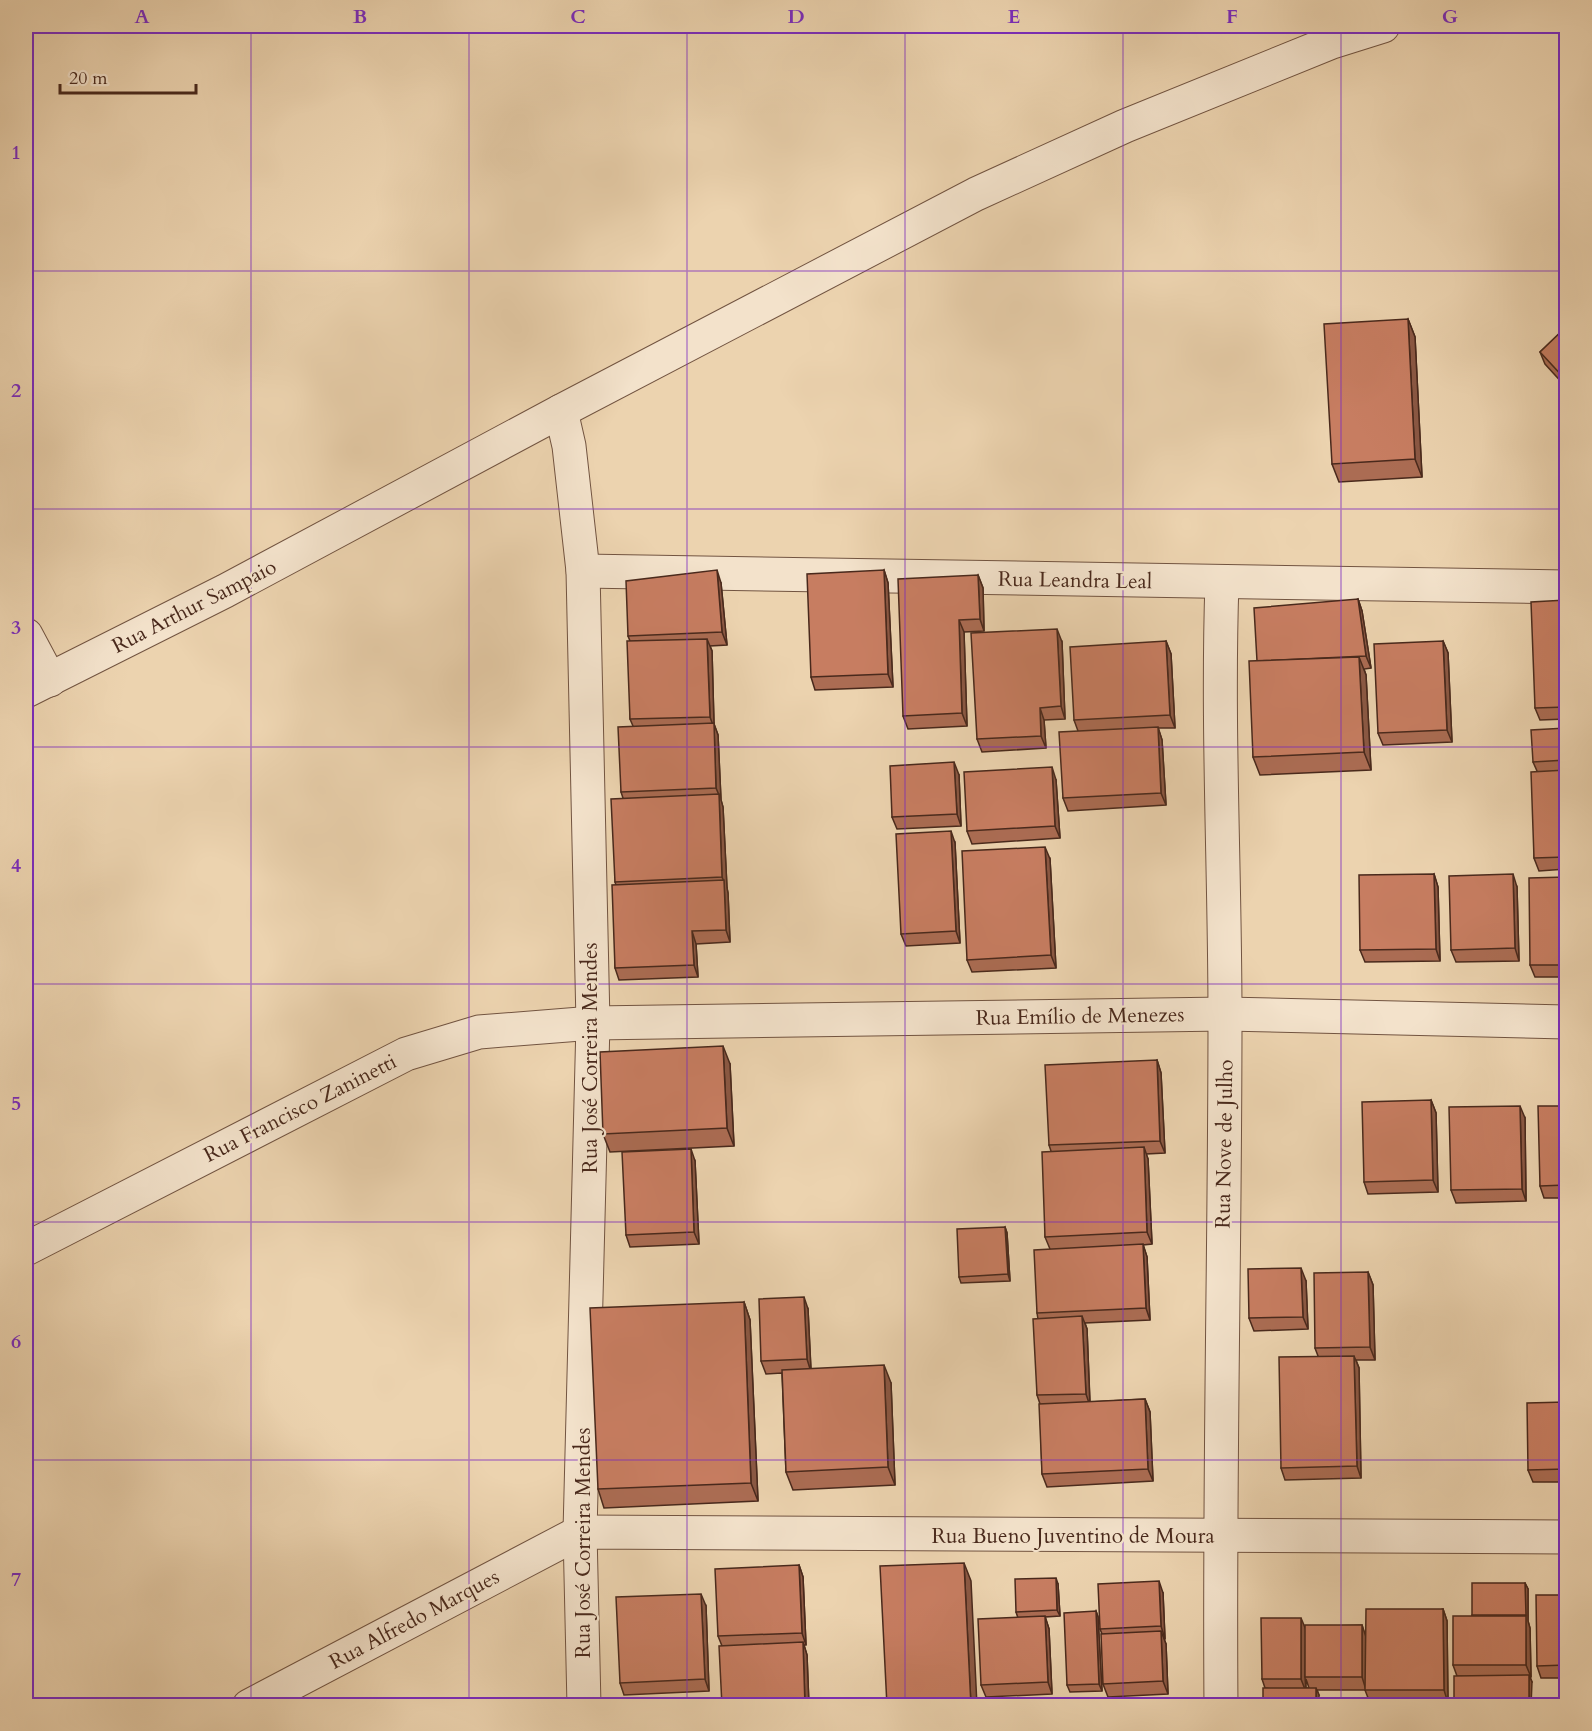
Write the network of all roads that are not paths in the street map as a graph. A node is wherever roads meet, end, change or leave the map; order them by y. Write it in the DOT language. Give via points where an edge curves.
graph roads {
  1 [pos="1383,26"];
  2 [pos="561,411"];
  3 [pos="583,571"];
  4 [pos="1222,582"];
  5 [pos="1566,587"];
  6 [pos="26,635"];
  7 [pos="38,686"];
  8 [pos="1225,1014"];
  9 [pos="1566,1022"];
  10 [pos="593,1023"];
  11 [pos="26,1249"];
  12 [pos="580,1532"];
  13 [pos="1220,1537"];
  14 [pos="1566,1537"];
  15 [pos="249,1706"];
  16 [pos="584,1706"];
  17 [pos="1221,1706"];
  1 -- 2 [label="street, Rua Arthur Sampaio" via="1332,42 1125,126 976,194"];
  2 -- 3 [label="street, Rua José Correira Mendes" via="569,446"];
  2 -- 7 [label="street, Rua Arthur Sampaio"];
  3 -- 4 [label="street, Rua Leandra Leal"];
  3 -- 10 [label="street, Rua José Correira Mendes"];
  4 -- 5 [label="street, Rua Leandra Leal"];
  4 -- 8 [label="street, Rua Nove de Julho" via="1219,674"];
  6 -- 7 [label="street"];
  8 -- 9 [label="street, Rua Emílio de Menezes"];
  8 -- 10 [label="street, Rua Emílio de Menezes"];
  8 -- 13 [label="street, Rua Nove de Julho"];
  10 -- 11 [label="street, Rua Francisco Zaninetti" via="479,1032 406,1054"];
  10 -- 12 [label="street, Rua José Correira Mendes"];
  12 -- 13 [label="street, Rua Bueno Juventino de Moura"];
  12 -- 15 [label="street, Rua Alfredo Marques"];
  12 -- 16 [label="street, Rua José Correira Mendes"];
  13 -- 14 [label="street, Rua Bueno Juventino de Moura"];
  13 -- 17 [label="street, Rua Nove de Julho"];
}
